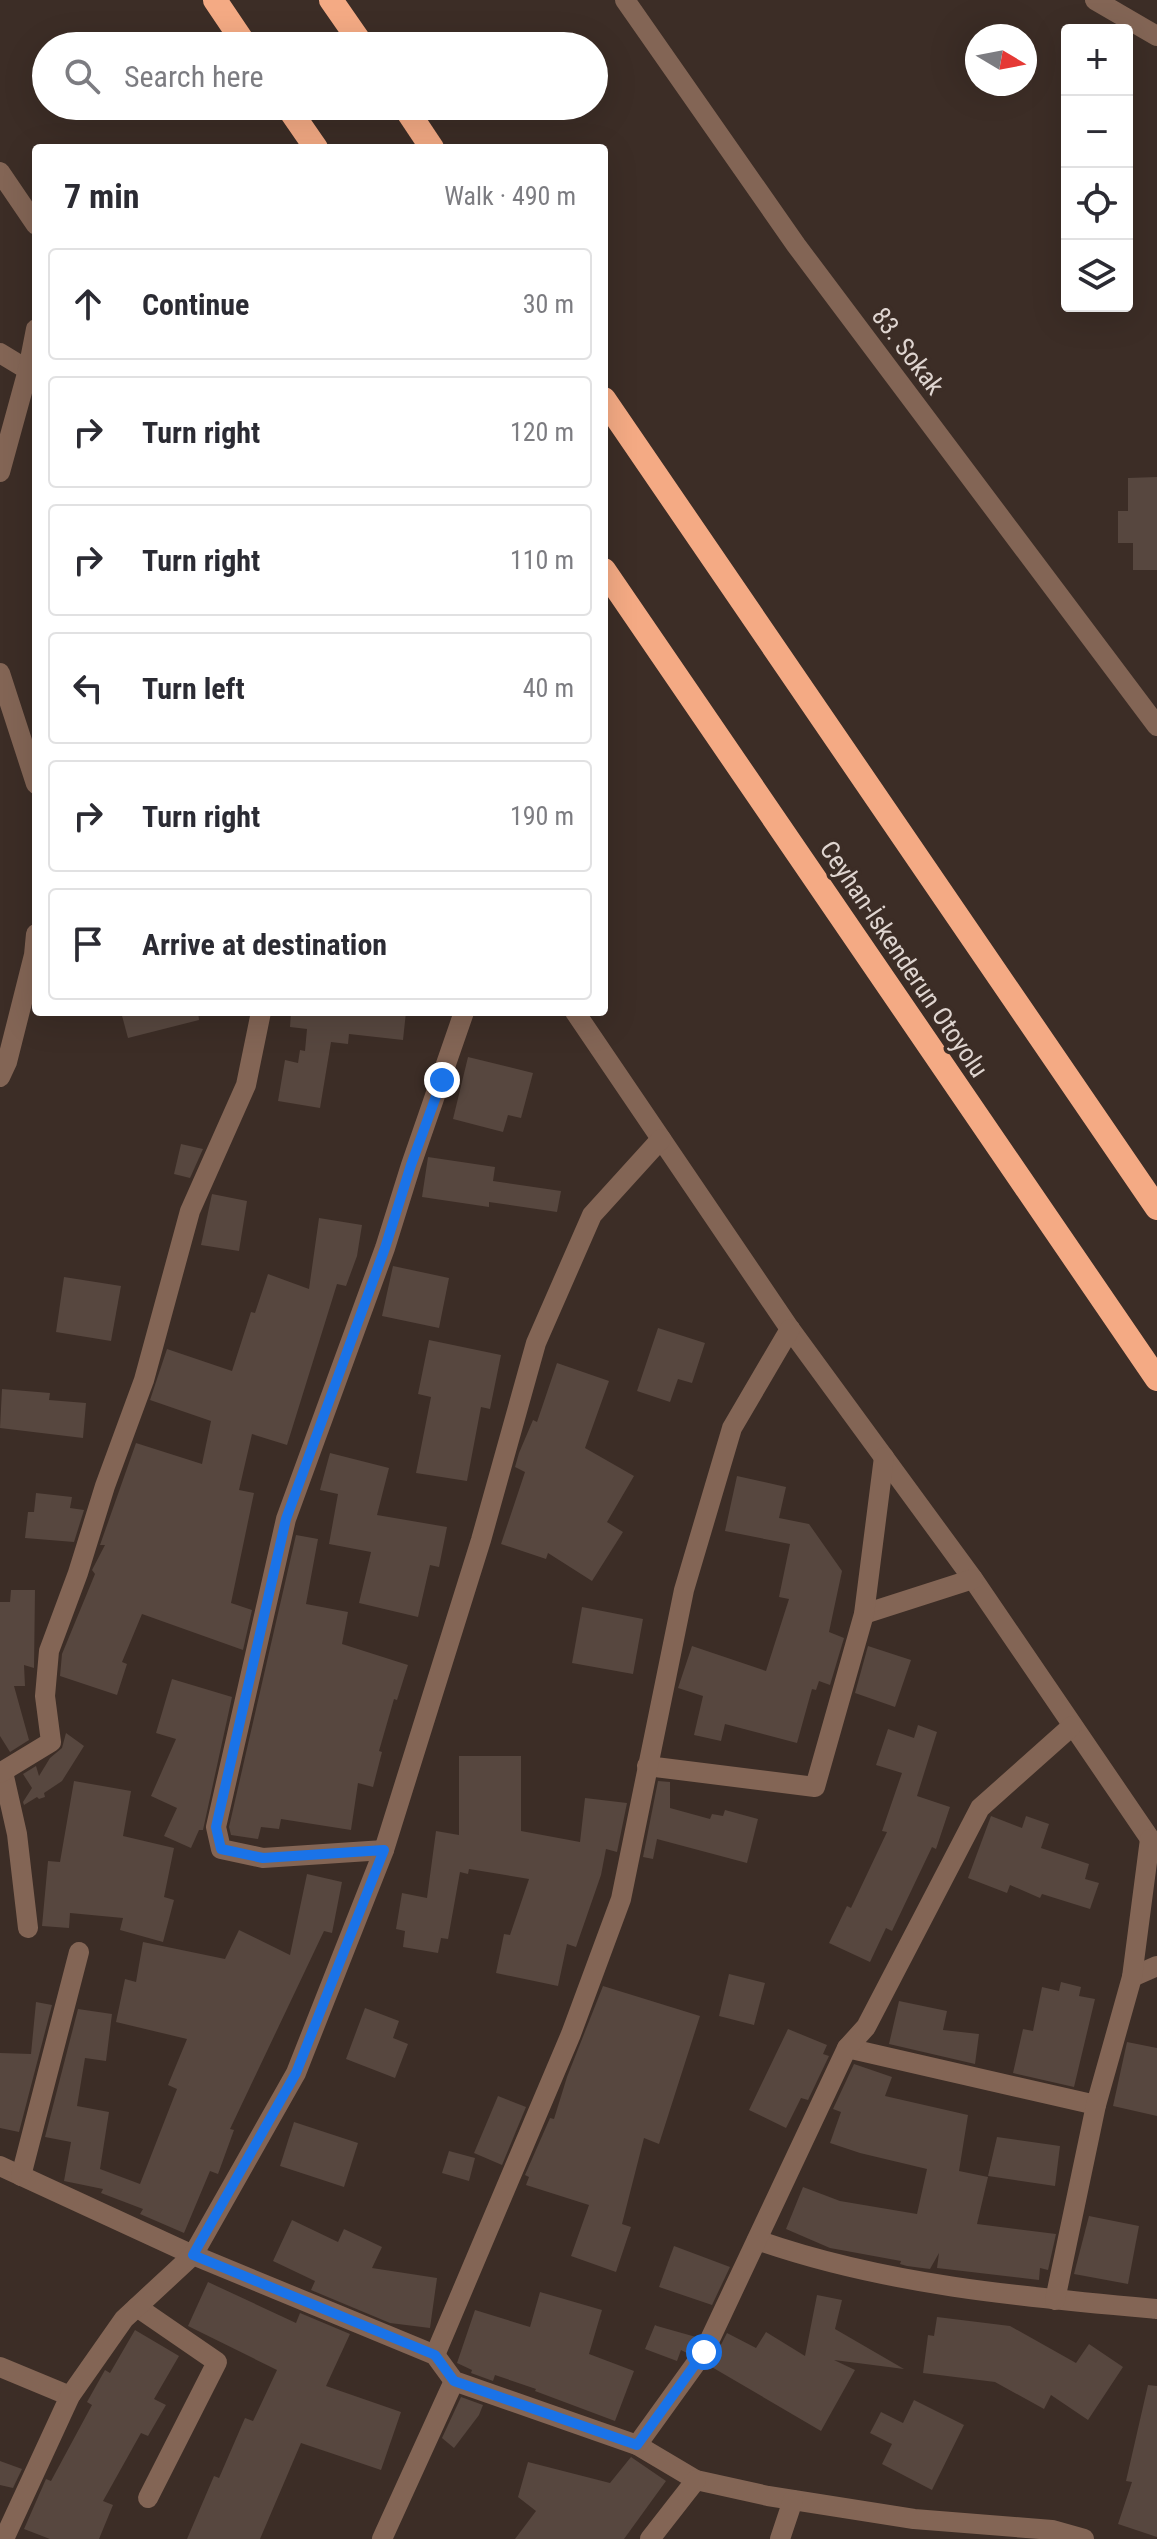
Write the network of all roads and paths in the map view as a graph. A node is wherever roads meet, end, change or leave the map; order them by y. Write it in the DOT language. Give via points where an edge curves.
graph roads {
  1 [pos="215,0"];
  2 [pos="331,0"];
  3 [pos="625,0"];
  4 [pos="1095,0"];
  5 [pos="237,32"];
  6 [pos="353,32"];
  7 [pos="1157,36"];
  8 [pos="297,120"];
  9 [pos="413,120"];
  10 [pos="313,144"];
  11 [pos="429,144"];
  12 [pos="0,172"];
  13 [pos="32,219"];
  14 [pos="0,353"];
  15 [pos="32,369"];
  16 [pos="608,405"];
  17 [pos="0,472"];
  18 [pos="608,576"];
  19 [pos="0,673"];
  20 [pos="1157,726"];
  21 [pos="32,772"];
  22 [pos="32,962"];
  23 [pos="260,1016"];
  24 [pos="463,1016"];
  25 [pos="578,1016"];
  26 [pos="2,1066"];
  27 [pos="661,1139"];
  28 [pos="1157,1208"];
  29 [pos="790,1329"];
  30 [pos="1157,1379"];
  31 [pos="884,1457"];
  32 [pos="973,1579"];
  33 [pos="864,1614"];
  34 [pos="1072,1726"];
  35 [pos="647,1766"];
  36 [pos="2,1772"];
  37 [pos="1154,1844"];
  38 [pos="384,1850"];
  39 [pos="28,1928"];
  40 [pos="79,1952"];
  41 [pos="1157,1966"];
  42 [pos="1132,1977"];
  43 [pos="847,2048"];
  44 [pos="1096,2105"];
  45 [pos="0,2166"];
  46 [pos="21,2176"];
  47 [pos="757,2240"];
  48 [pos="193,2255"];
  49 [pos="1055,2300"];
  50 [pos="137,2307"];
  51 [pos="1157,2309"];
  52 [pos="435,2355"];
  53 [pos="0,2367"];
  54 [pos="454,2381"];
  55 [pos="70,2396"];
  56 [pos="637,2445"];
  57 [pos="696,2480"];
  58 [pos="148,2498"];
  59 [pos="793,2500"];
  60 [pos="4,2539"];
  61 [pos="382,2539"];
  62 [pos="650,2539"];
  63 [pos="780,2539"];
  64 [pos="1084,2539"];
  1 -- 5 [label="highway"];
  2 -- 6 [label="highway"];
  3 -- 20 [label="street, 83. Sokak" via="796,245"];
  4 -- 7 [label="street"];
  8 -- 10 [label="highway"];
  9 -- 11 [label="highway"];
  12 -- 13 [label="street"];
  14 -- 15 [label="street"];
  15 -- 17 [label="street"];
  16 -- 28 [label="highway"];
  18 -- 30 [label="highway, Ceyhan-İskenderun Otoyolu"];
  19 -- 21 [label="street"];
  22 -- 26 [label="street"];
  23 -- 36 [label="street" via="246,1085 190,1211 144,1380 49,1651 45,1696 51,1742"];
  24 -- 38 [label="street" via="286,1519 216,1827 221,1849 263,1858"];
  25 -- 27 [label="street"];
  27 -- 29 [label="street"];
  27 -- 38 [label="street" via="592,1215 536,1343"];
  29 -- 31 [label="street"];
  29 -- 35 [label="street" via="732,1428 684,1590"];
  31 -- 32 [label="street"];
  31 -- 33 [label="street"];
  32 -- 33 [label="street"];
  32 -- 34 [label="street"];
  33 -- 35 [label="street" via="815,1787"];
  34 -- 37 [label="street"];
  34 -- 43 [label="street" via="980,1808 866,2027"];
  35 -- 52 [label="street" via="621,1899 571,2034"];
  36 -- 39 [label="street" via="17,1834"];
  37 -- 42 [label="street"];
  38 -- 48 [label="street" via="296,2073"];
  40 -- 46 [label="street"];
  41 -- 42 [label="street"];
  42 -- 44 [label="street"];
  43 -- 44 [label="street"];
  43 -- 47 [label="street"];
  44 -- 49 [label="street"];
  45 -- 46 [label="street"];
  46 -- 48 [label="street"];
  47 -- 49 [label="street" via="811,2259 927,2283"];
  47 -- 56 [label="street" via="704,2352"];
  48 -- 50 [label="street"];
  48 -- 52 [label="street"];
  49 -- 51 [label="street"];
  50 -- 55 [label="street"];
  50 -- 58 [label="street" via="217,2362"];
  52 -- 54 [label="street"];
  53 -- 55 [label="street"];
  54 -- 56 [label="street"];
  54 -- 61 [label="street"];
  55 -- 60 [label="street"];
  56 -- 57 [label="street"];
  57 -- 59 [label="street"];
  57 -- 62 [label="street"];
  59 -- 63 [label="street"];
  59 -- 64 [label="street" via="914,2519 1052,2530"];
}
